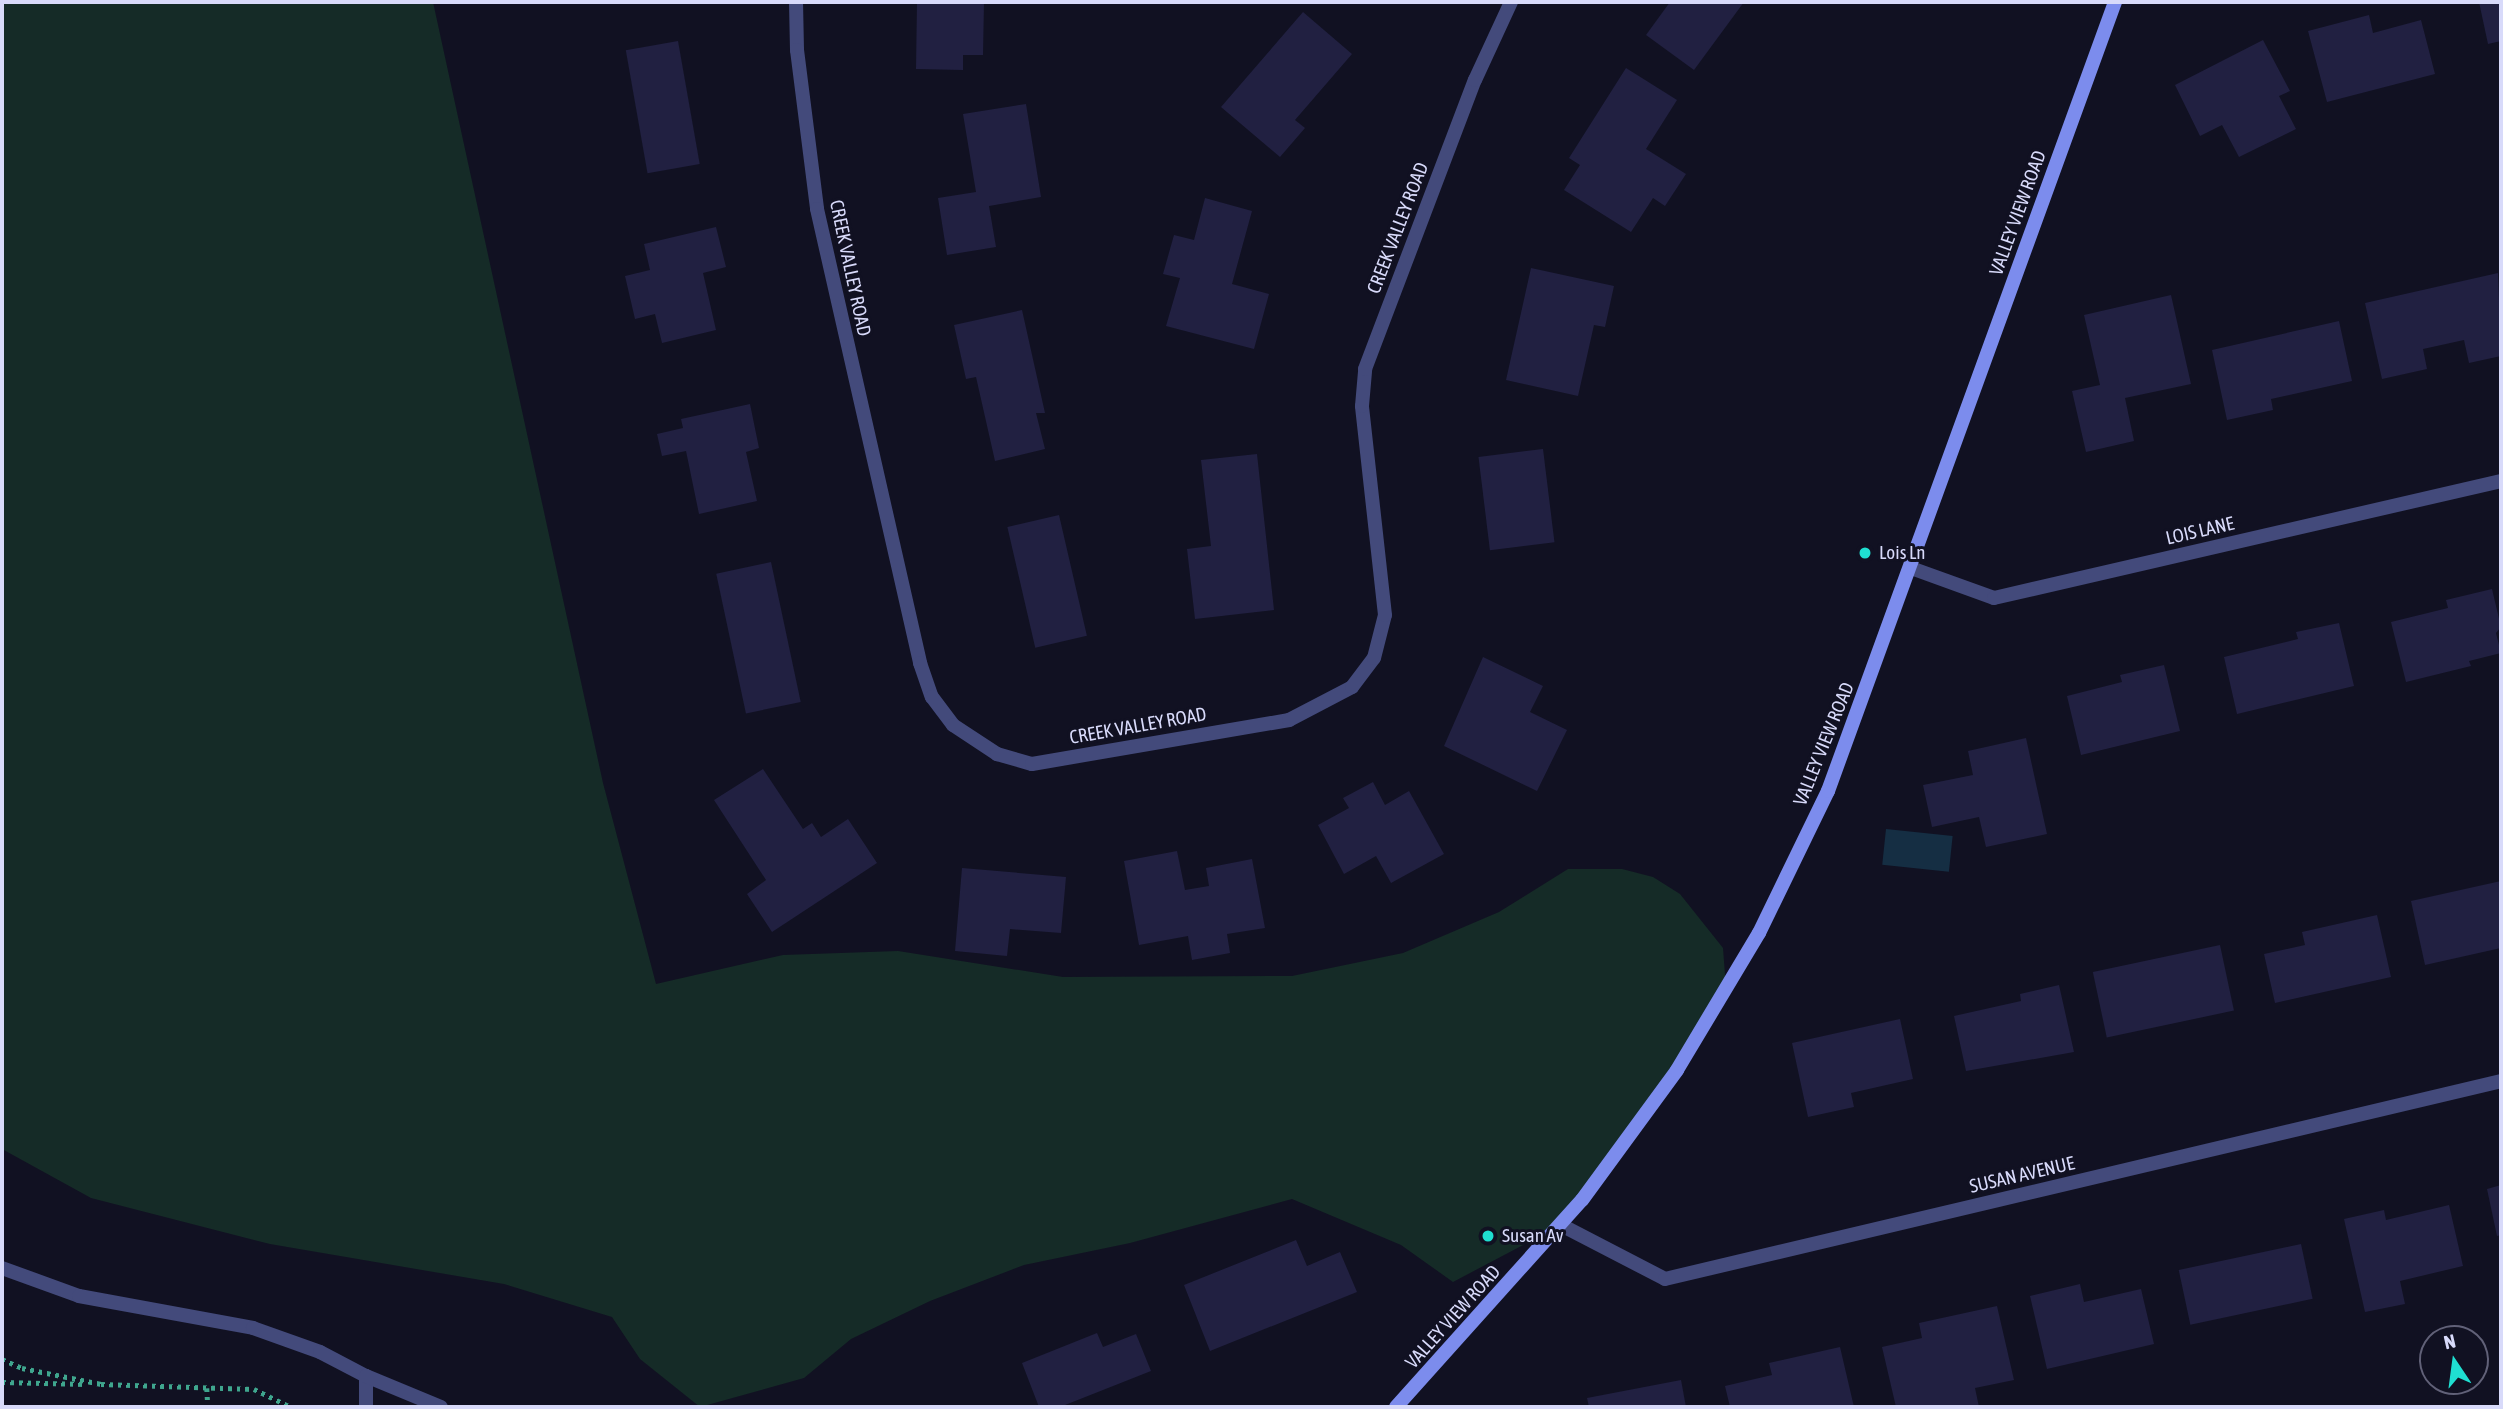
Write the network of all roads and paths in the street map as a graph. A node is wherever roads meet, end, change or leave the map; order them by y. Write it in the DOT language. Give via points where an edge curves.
graph roads {
  1 [pos="796,2"];
  2 [pos="1511,2"];
  3 [pos="2115,2"];
  4 [pos="2501,481"];
  5 [pos="1911,568"];
  6 [pos="2501,1082"];
  7 [pos="1561,1225"];
  8 [pos="2,1268"];
  9 [pos="2,1359"];
  10 [pos="366,1376"];
  11 [pos="2,1382"];
  12 [pos="101,1384"];
  13 [pos="207,1388"];
  14 [pos="208,1407"];
  15 [pos="291,1407"];
  16 [pos="366,1407"];
  17 [pos="441,1407"];
  18 [pos="1396,1407"];
  1 -- 2 [label="street, CREEK VALLEY ROAD" via="797,50 817,209 920,663 932,696 953,725 997,754 1032,764 1289,720 1352,687 1374,658 1384,615 1362,407 1365,369 1475,80"];
  3 -- 5 [label="street, VALLEY VIEW ROAD"];
  4 -- 5 [label="street, LOIS LANE" via="1994,598"];
  5 -- 7 [label="street, VALLEY VIEW ROAD" via="1828,791 1759,933 1676,1070"];
  6 -- 7 [label="street, SUSAN AVENUE" via="1665,1279"];
  7 -- 18 [label="street, VALLEY VIEW ROAD"];
  8 -- 10 [label="street" via="79,1296 253,1328 320,1352"];
  9 -- 12 [label="path" via="22,1368"];
  10 -- 16 [label="street"];
  10 -- 17 [label="street"];
  11 -- 12 [label="path"];
  12 -- 13 [label="path"];
  13 -- 14 [label="path"];
  13 -- 15 [label="path" via="254,1389"];
}
